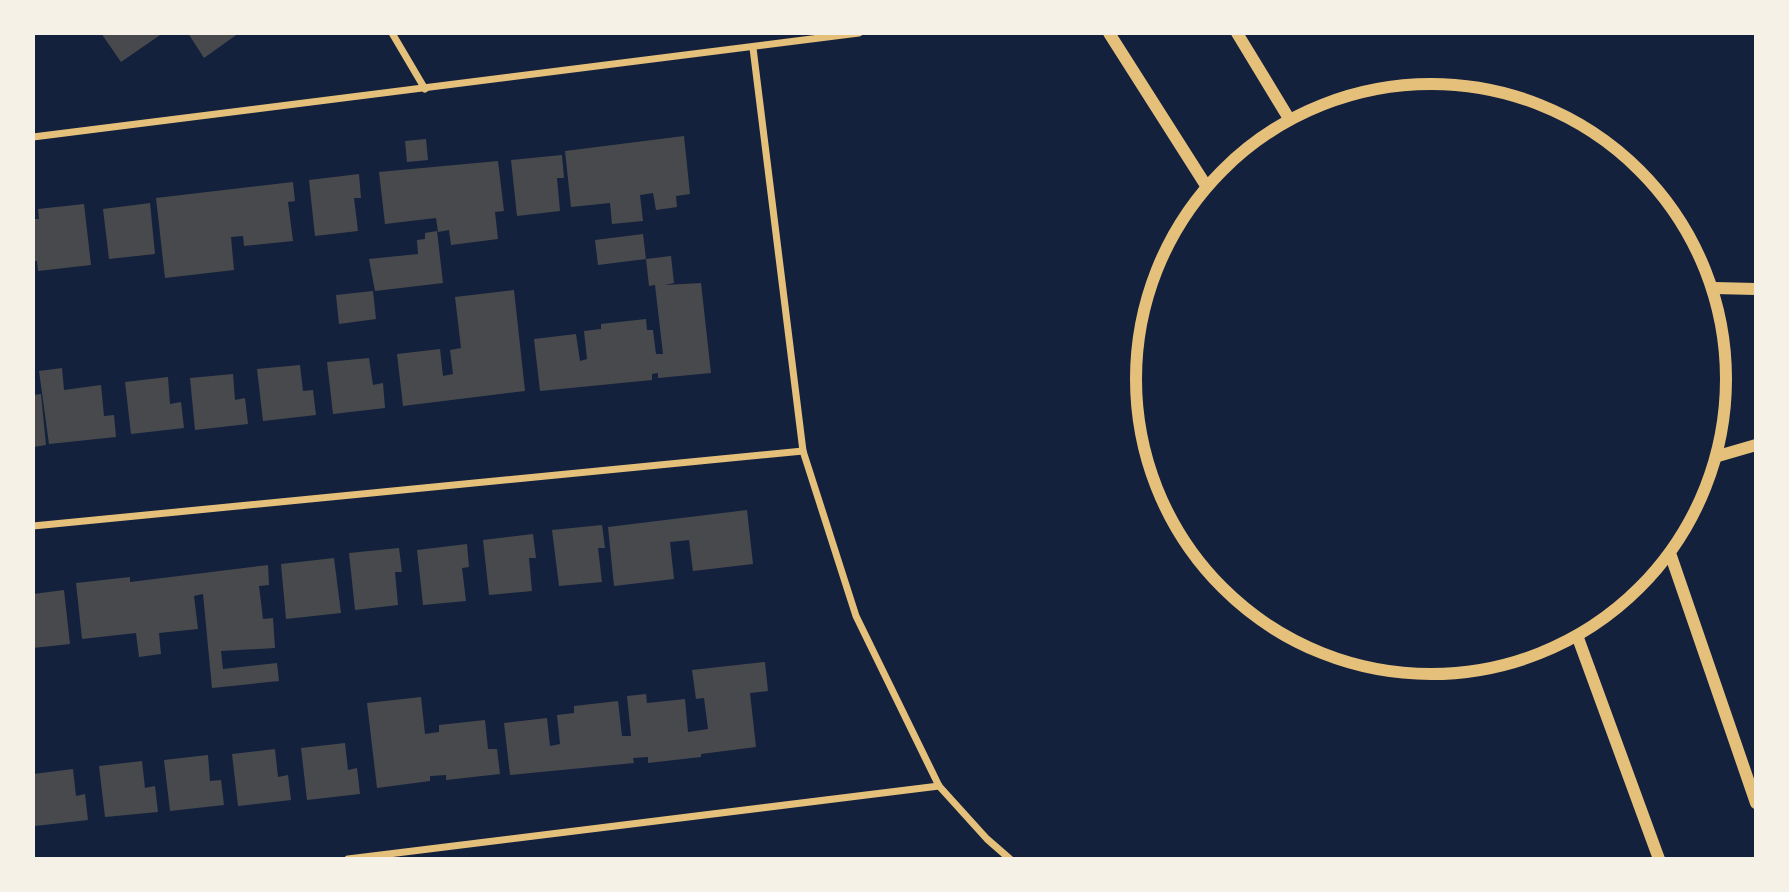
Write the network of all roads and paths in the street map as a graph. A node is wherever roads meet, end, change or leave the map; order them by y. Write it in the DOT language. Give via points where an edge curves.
graph roads {
  1 [pos="392,33"];
  2 [pos="859,33"];
  3 [pos="1109,33"];
  4 [pos="1237,33"];
  5 [pos="753,48"];
  6 [pos="425,89"];
  7 [pos="1288,117"];
  8 [pos="34,136"];
  9 [pos="1205,184"];
  10 [pos="1714,288"];
  11 [pos="1756,289"];
  12 [pos="1756,446"];
  13 [pos="803,451"];
  14 [pos="1718,456"];
  15 [pos="33,526"];
  16 [pos="1671,556"];
  17 [pos="1578,638"];
  18 [pos="939,786"];
  19 [pos="1756,803"];
  20 [pos="348,859"];
  21 [pos="1010,859"];
  22 [pos="1659,859"];
  1 -- 6 [label="street"];
  2 -- 5 [label="street"];
  3 -- 9 [label="street"];
  4 -- 7 [label="street"];
  5 -- 6 [label="street"];
  5 -- 13 [label="street"];
  6 -- 8 [label="street"];
  7 -- 9 [label="street" via="1244,147"];
  7 -- 10 [label="street" via="1387,85 1491,88 1575,121 1587,126 1665,197"];
  9 -- 17 [label="street" via="1156,262 1134,351 1141,443 1175,529 1234,601 1311,651 1400,675 1492,670"];
  10 -- 11 [label="street"];
  10 -- 14 [label="street" via="1726,344 1728,400"];
  12 -- 14 [label="street"];
  13 -- 15 [label="street"];
  13 -- 18 [label="street" via="856,616"];
  14 -- 16 [label="street"];
  16 -- 17 [label="street" via="1629,602"];
  16 -- 19 [label="street"];
  17 -- 22 [label="street"];
  18 -- 20 [label="street"];
  18 -- 21 [label="street"];
}
